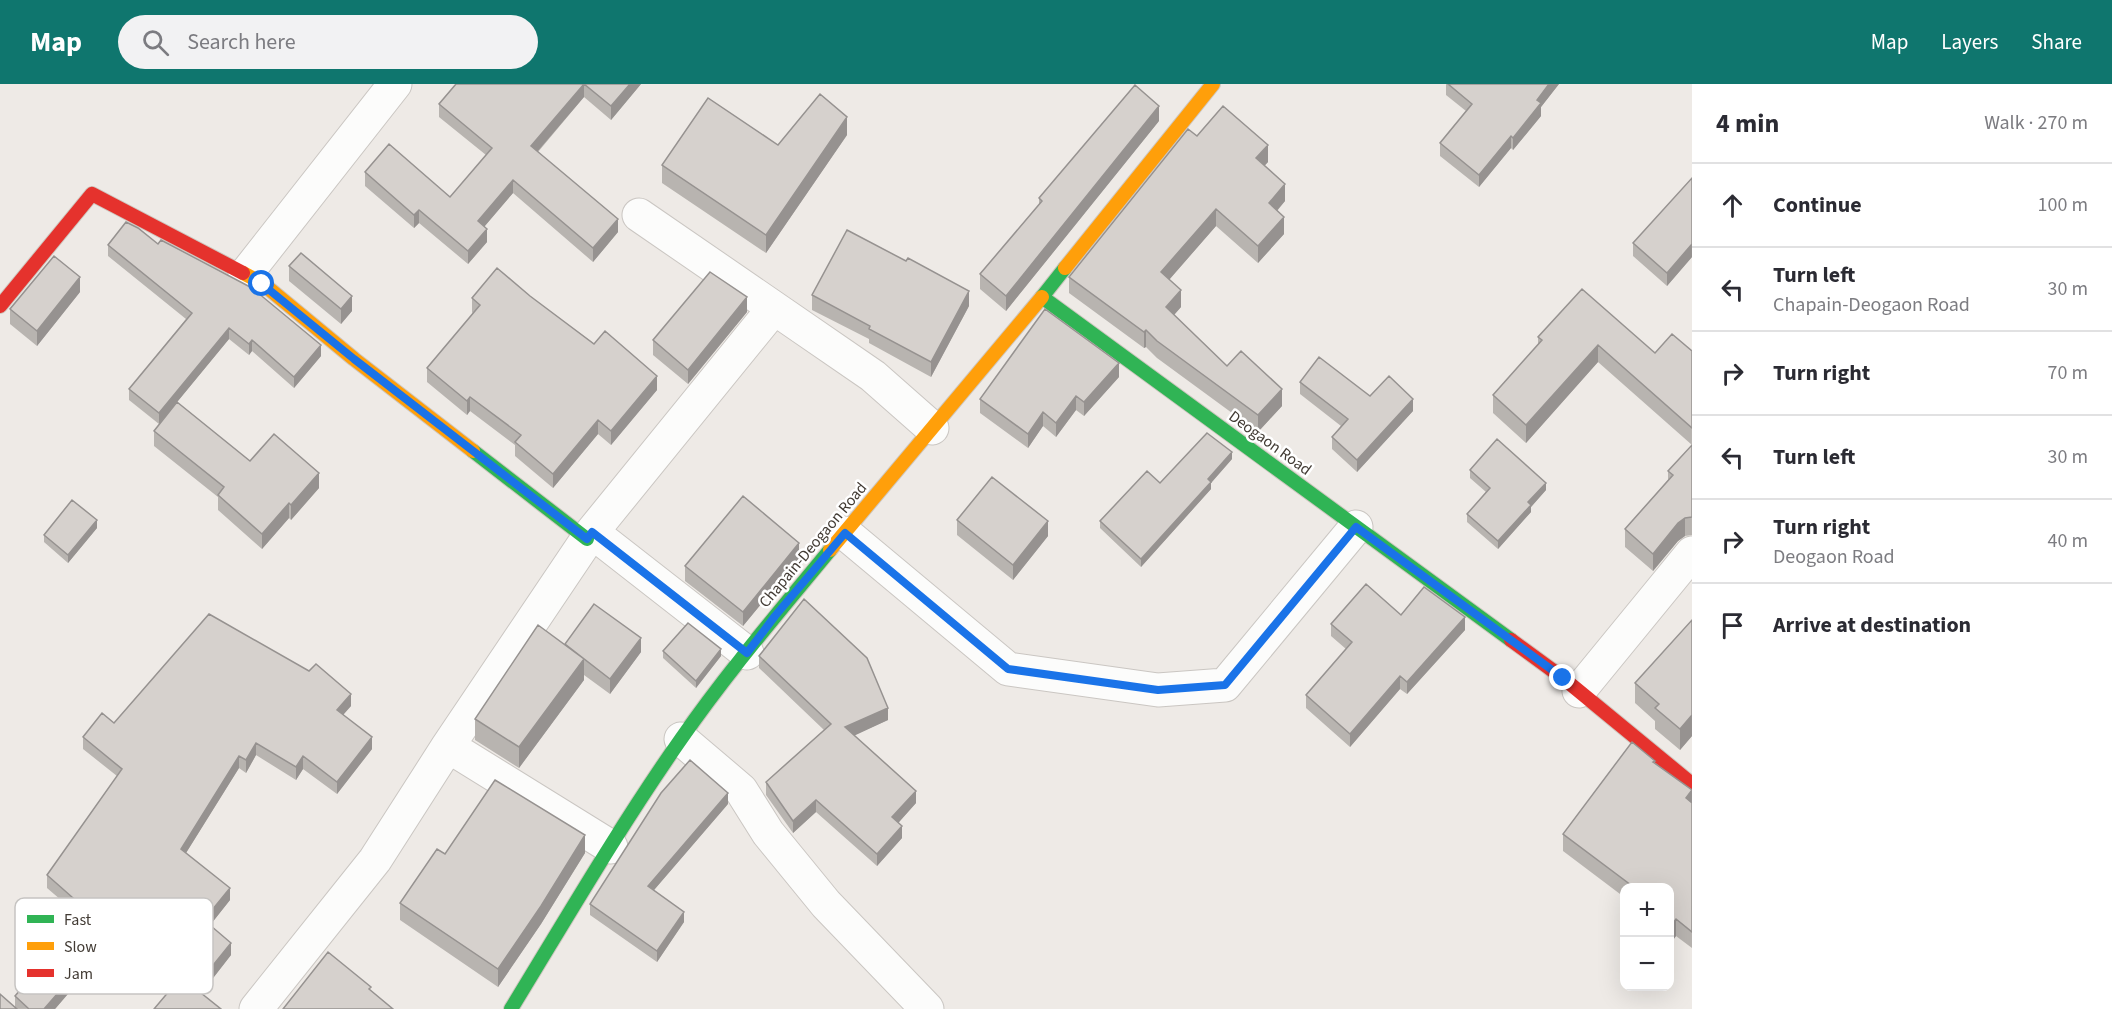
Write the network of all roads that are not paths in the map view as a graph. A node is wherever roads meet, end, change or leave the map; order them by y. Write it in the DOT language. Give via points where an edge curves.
graph roads {
  1 [pos="395,84"];
  2 [pos="1213,84"];
  3 [pos="639,215"];
  4 [pos="245,275"];
  5 [pos="1042,297"];
  6 [pos="0,306"];
  7 [pos="774,308"];
  8 [pos="932,429"];
  9 [pos="1356,527"];
  10 [pos="845,533"];
  11 [pos="590,536"];
  12 [pos="1692,554"];
  13 [pos="747,653"];
  14 [pos="1579,691"];
  15 [pos="681,739"];
  16 [pos="448,746"];
  17 [pos="1692,784"];
  18 [pos="611,847"];
  19 [pos="256,1009"];
  20 [pos="511,1009"];
  21 [pos="927,1009"];
  1 -- 4 [label="street"];
  2 -- 5 [label="street"];
  3 -- 7 [label="street"];
  4 -- 6 [label="street" via="92,194"];
  4 -- 11 [label="street" via="262,284 354,359"];
  5 -- 8 [label="street, Chapain-Deogaon Road"];
  5 -- 9 [label="street, Deogaon Road"];
  7 -- 8 [label="street" via="873,376"];
  7 -- 11 [label="street"];
  8 -- 10 [label="street, Chapain-Deogaon Road"];
  9 -- 10 [label="street" via="1225,685 1158,690 1008,669"];
  9 -- 14 [label="street, Deogaon Road"];
  10 -- 13 [label="street, Chapain-Deogaon Road"];
  11 -- 13 [label="street"];
  11 -- 16 [label="street"];
  12 -- 14 [label="street"];
  13 -- 15 [label="street, Chapain-Deogaon Road"];
  14 -- 17 [label="street, Deogaon Road"];
  15 -- 18 [label="street, Chapain-Deogaon Road"];
  15 -- 21 [label="street" via="741,790 768,833 826,904"];
  16 -- 18 [label="street"];
  16 -- 19 [label="street" via="375,860"];
  18 -- 20 [label="street, Chapain-Deogaon Road"];
}
